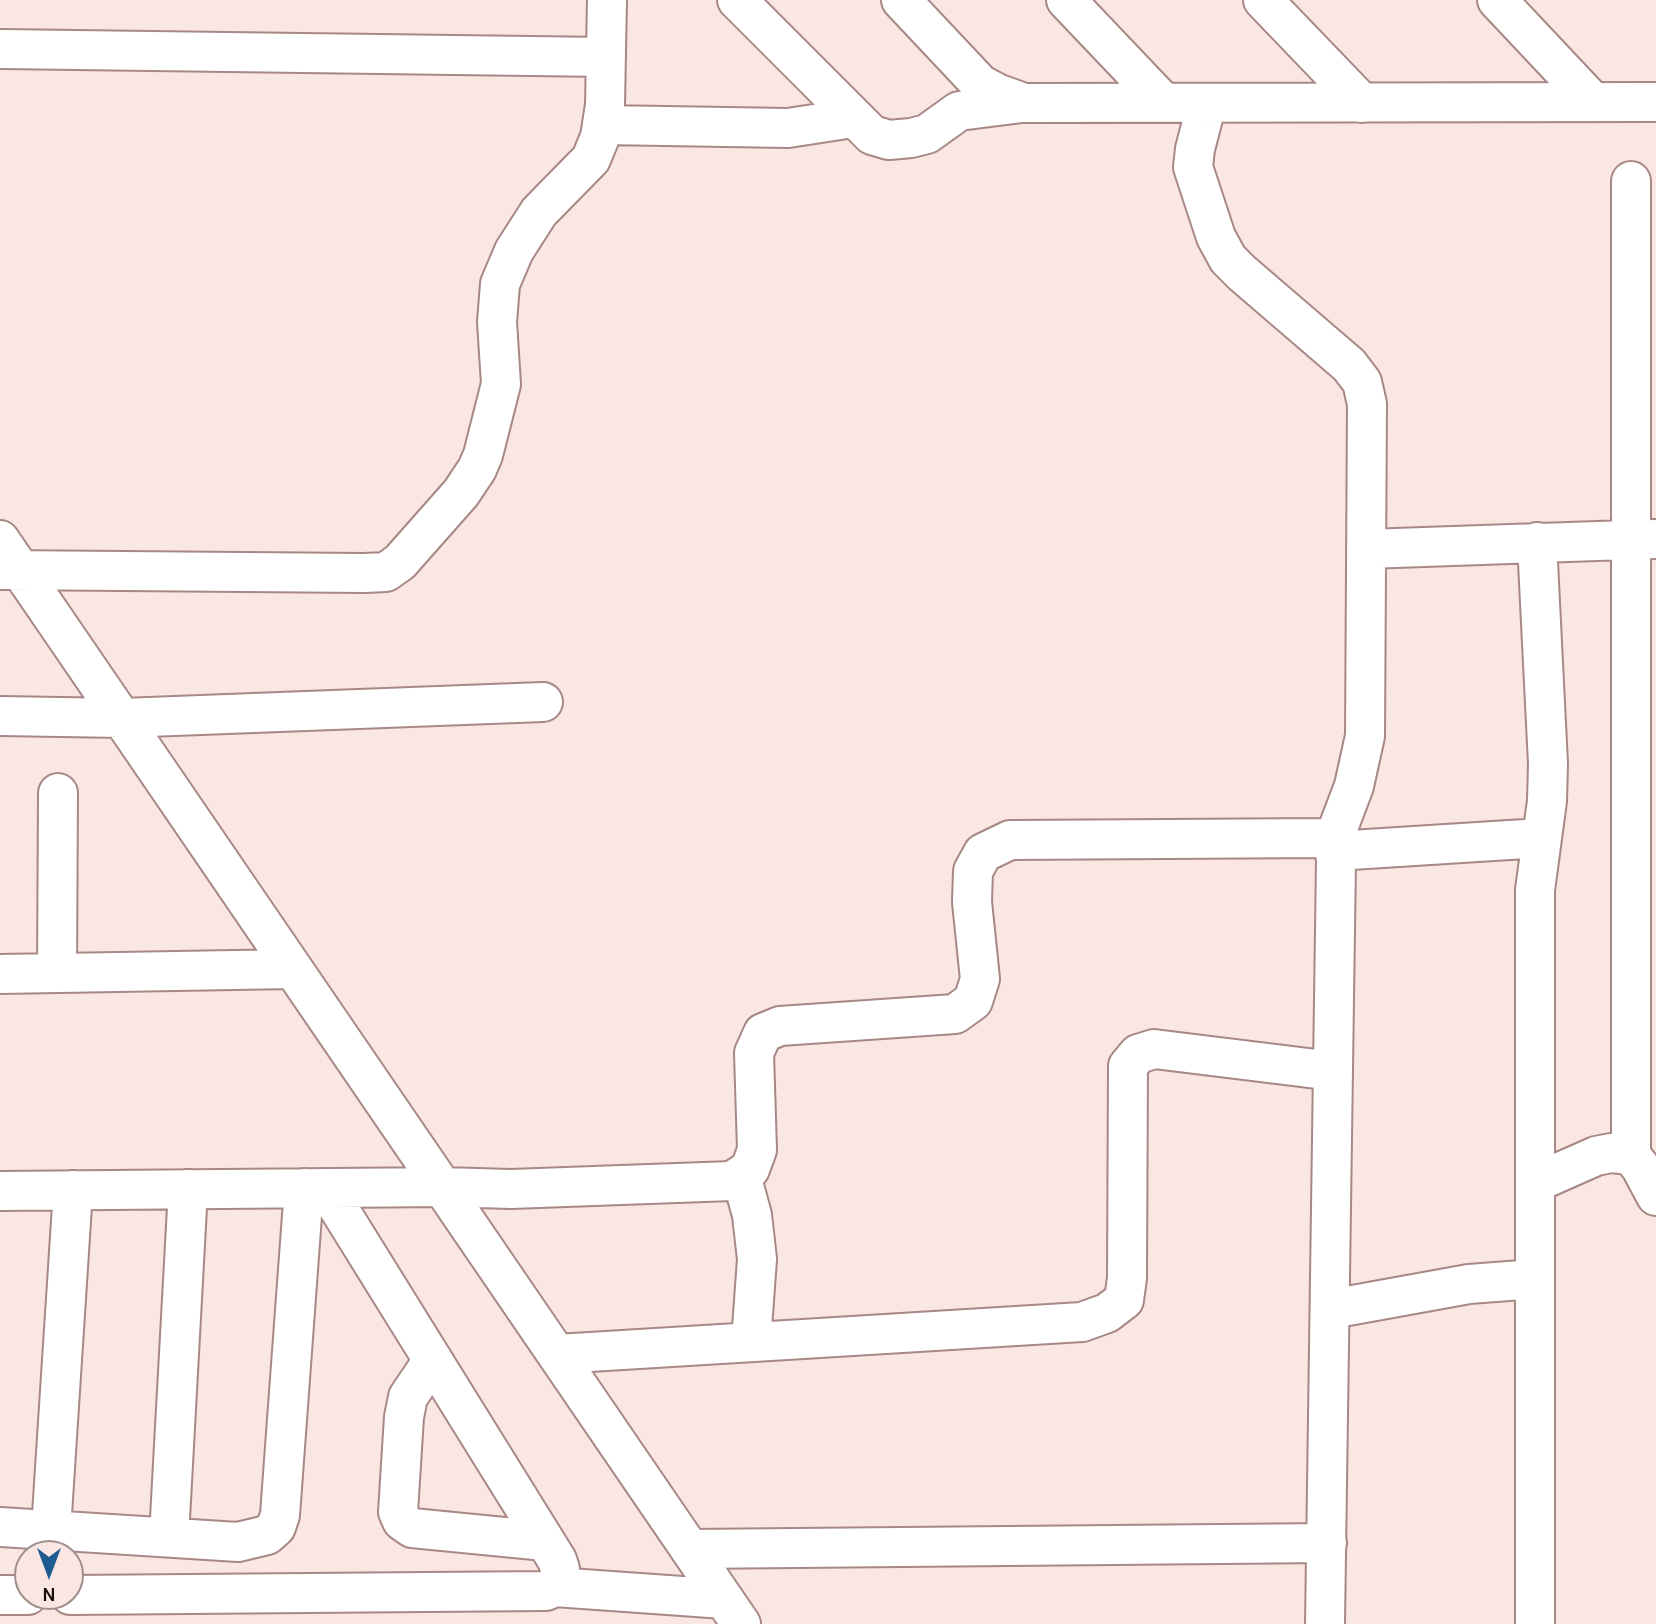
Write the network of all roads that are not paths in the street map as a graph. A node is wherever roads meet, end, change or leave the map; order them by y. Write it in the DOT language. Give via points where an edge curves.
graph roads {
  1 [pos="607,0"];
  2 [pos="737,0"];
  3 [pos="901,0"];
  4 [pos="1066,0"];
  5 [pos="1263,0"];
  6 [pos="1497,0"];
  7 [pos="0,49"];
  8 [pos="606,57"];
  9 [pos="1593,102"];
  10 [pos="1656,102"];
  11 [pos="1024,103"];
  12 [pos="1164,103"];
  13 [pos="1207,103"];
  14 [pos="1362,103"];
  15 [pos="853,118"];
  16 [pos="603,125"];
  17 [pos="1631,181"];
  18 [pos="1644,539"];
  19 [pos="1538,542"];
  20 [pos="1366,549"];
  21 [pos="7,560"];
  22 [pos="543,702"];
  23 [pos="0,716"];
  24 [pos="122,718"];
  25 [pos="58,793"];
  26 [pos="1541,838"];
  27 [pos="1333,848"];
  28 [pos="293,969"];
  29 [pos="57,973"];
  30 [pos="0,974"];
  31 [pos="1334,1071"];
  32 [pos="1631,1155"];
  33 [pos="741,1175"];
  34 [pos="1535,1183"];
  35 [pos="443,1187"];
  36 [pos="315,1188"];
  37 [pos="188,1189"];
  38 [pos="73,1190"];
  39 [pos="0,1191"];
  40 [pos="1656,1196"];
  41 [pos="1535,1279"];
  42 [pos="1331,1308"];
  43 [pos="751,1342"];
  44 [pos="556,1354"];
  45 [pos="433,1360"];
  46 [pos="0,1527"];
  47 [pos="51,1530"];
  48 [pos="169,1537"];
  49 [pos="545,1541"];
  50 [pos="1327,1543"];
  51 [pos="690,1549"];
  52 [pos="555,1587"];
  53 [pos="84,1604"];
  54 [pos="732,1611"];
  55 [pos="1325,1624"];
  56 [pos="1535,1624"];
  1 -- 8 [label="street"];
  2 -- 15 [label="street"];
  3 -- 11 [label="street" via="980,84"];
  4 -- 12 [label="street"];
  5 -- 14 [label="street"];
  6 -- 9 [label="street"];
  7 -- 8 [label="street"];
  8 -- 16 [label="street"];
  9 -- 10 [label="street"];
  9 -- 14 [label="street"];
  11 -- 12 [label="street"];
  11 -- 15 [label="street" via="959,111 927,134 889,140 872,135"];
  12 -- 13 [label="street"];
  13 -- 14 [label="street"];
  13 -- 20 [label="street" via="1193,167 1228,260 1349,365 1362,382 1367,404"];
  15 -- 16 [label="street" via="788,128"];
  16 -- 21 [label="street" via="590,159 539,212 500,284 501,384 477,469 400,562 386,572 364,573"];
  17 -- 18 [label="street"];
  18 -- 19 [label="street"];
  18 -- 32 [label="street"];
  19 -- 20 [label="street"];
  19 -- 26 [label="street" via="1548,764"];
  20 -- 27 [label="street" via="1365,736"];
  21 -- 24 [label="street"];
  22 -- 24 [label="street"];
  23 -- 24 [label="street"];
  24 -- 28 [label="street"];
  25 -- 29 [label="street"];
  26 -- 27 [label="street"];
  26 -- 34 [label="street" via="1535,890"];
  27 -- 31 [label="street"];
  27 -- 33 [label="street" via="1324,838 1010,840 983,853 973,871 980,979 973,1001 955,1014 780,1026 763,1033 754,1053 757,1150 750,1170"];
  28 -- 29 [label="street"];
  28 -- 35 [label="street"];
  29 -- 30 [label="street"];
  31 -- 42 [label="street"];
  31 -- 43 [label="street" via="1154,1049 1138,1054 1128,1066 1127,1278 1124,1300 1107,1313 1082,1322"];
  32 -- 34 [label="street" via="1596,1156"];
  32 -- 40 [label="street"];
  33 -- 35 [label="street" via="732,1181"];
  33 -- 43 [label="street" via="757,1259"];
  34 -- 41 [label="street"];
  35 -- 36 [label="street"];
  35 -- 44 [label="street"];
  36 -- 37 [label="street"];
  36 -- 45 [label="street"];
  36 -- 48 [label="street" via="276,1527 267,1535 238,1542"];
  37 -- 38 [label="street"];
  37 -- 48 [label="street"];
  38 -- 39 [label="street"];
  38 -- 47 [label="street"];
  41 -- 42 [label="street" via="1469,1284"];
  41 -- 56 [label="street"];
  42 -- 50 [label="street"];
  43 -- 44 [label="street"];
  44 -- 51 [label="street"];
  45 -- 49 [label="street"];
  45 -- 49 [label="street" via="408,1397 404,1417 398,1512 402,1521 412,1528"];
  46 -- 47 [label="street"];
  47 -- 48 [label="street"];
  49 -- 52 [label="street" via="560,1569"];
  50 -- 51 [label="street"];
  50 -- 55 [label="street"];
  51 -- 54 [label="street"];
  52 -- 53 [label="street" via="546,1591"];
  52 -- 54 [label="street"];
}
